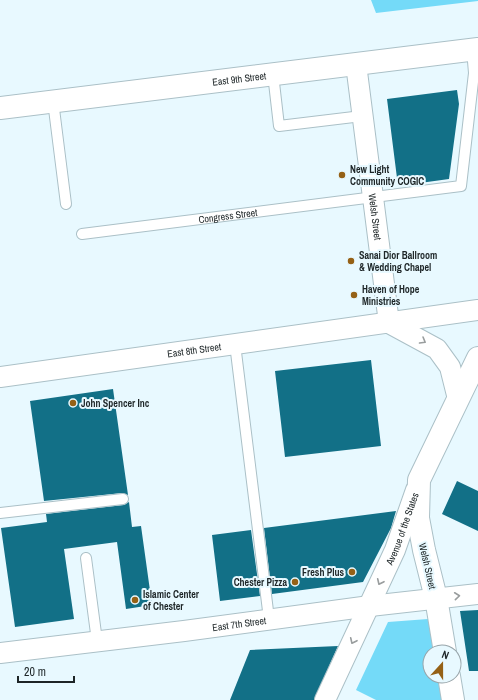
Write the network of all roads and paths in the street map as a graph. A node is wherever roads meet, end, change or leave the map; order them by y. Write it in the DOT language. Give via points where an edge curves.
graph roads {
  1 [pos="475,49"];
  2 [pos="356,64"];
  3 [pos="273,74"];
  4 [pos="53,101"];
  5 [pos="0,108"];
  6 [pos="362,116"];
  7 [pos="373,196"];
  8 [pos="66,204"];
  9 [pos="82,234"];
  10 [pos="478,310"];
  11 [pos="389,323"];
  12 [pos="235,344"];
  13 [pos="478,358"];
  14 [pos="0,377"];
  15 [pos="458,399"];
  16 [pos="419,480"];
  17 [pos="123,499"];
  18 [pos="0,513"];
  19 [pos="86,558"];
  20 [pos="478,594"];
  21 [pos="436,598"];
  22 [pos="370,606"];
  23 [pos="269,620"];
  24 [pos="97,641"];
  25 [pos="444,644"];
  26 [pos="0,653"];
  27 [pos="450,684"];
  28 [pos="325,700"];
  29 [pos="453,700"];
  1 -- 2 [label="main road, East 9th Street"];
  1 -- 7 [label="lane, Congress Street" via="461,186"];
  2 -- 3 [label="main road, East 9th Street"];
  2 -- 6 [label="street, Welsh Street"];
  3 -- 4 [label="main road, East 9th Street"];
  3 -- 6 [label="lane" via="279,126"];
  4 -- 5 [label="main road, East 9th Street"];
  4 -- 8 [label="lane"];
  6 -- 7 [label="street, Welsh Street"];
  7 -- 9 [label="lane, Congress Street"];
  7 -- 11 [label="street, Welsh Street"];
  10 -- 11 [label="street, East 8th Street"];
  11 -- 12 [label="street, East 8th Street"];
  11 -- 15 [label="street, one-way" via="437,349 450,367"];
  12 -- 14 [label="street, East 8th Street"];
  12 -- 23 [label="lane"];
  13 -- 15 [label="main road, Avenue of the States"];
  15 -- 16 [label="main road, Avenue of the States"];
  16 -- 21 [label="main road, Welsh Street" via="418,518"];
  16 -- 22 [label="street, Avenue of the States, one-way" via="395,550"];
  17 -- 18 [label="lane"];
  19 -- 24 [label="lane"];
  21 -- 20 [label="street, East 7th Street, one-way"];
  21 -- 22 [label="street, East 7th Street"];
  21 -- 25 [label="main road, Welsh Street"];
  22 -- 23 [label="street, East 7th Street"];
  22 -- 28 [label="street, Avenue of the States, one-way"];
  23 -- 24 [label="street, East 7th Street"];
  24 -- 26 [label="street, East 7th Street"];
  27 -- 29 [label="main road"];
}
